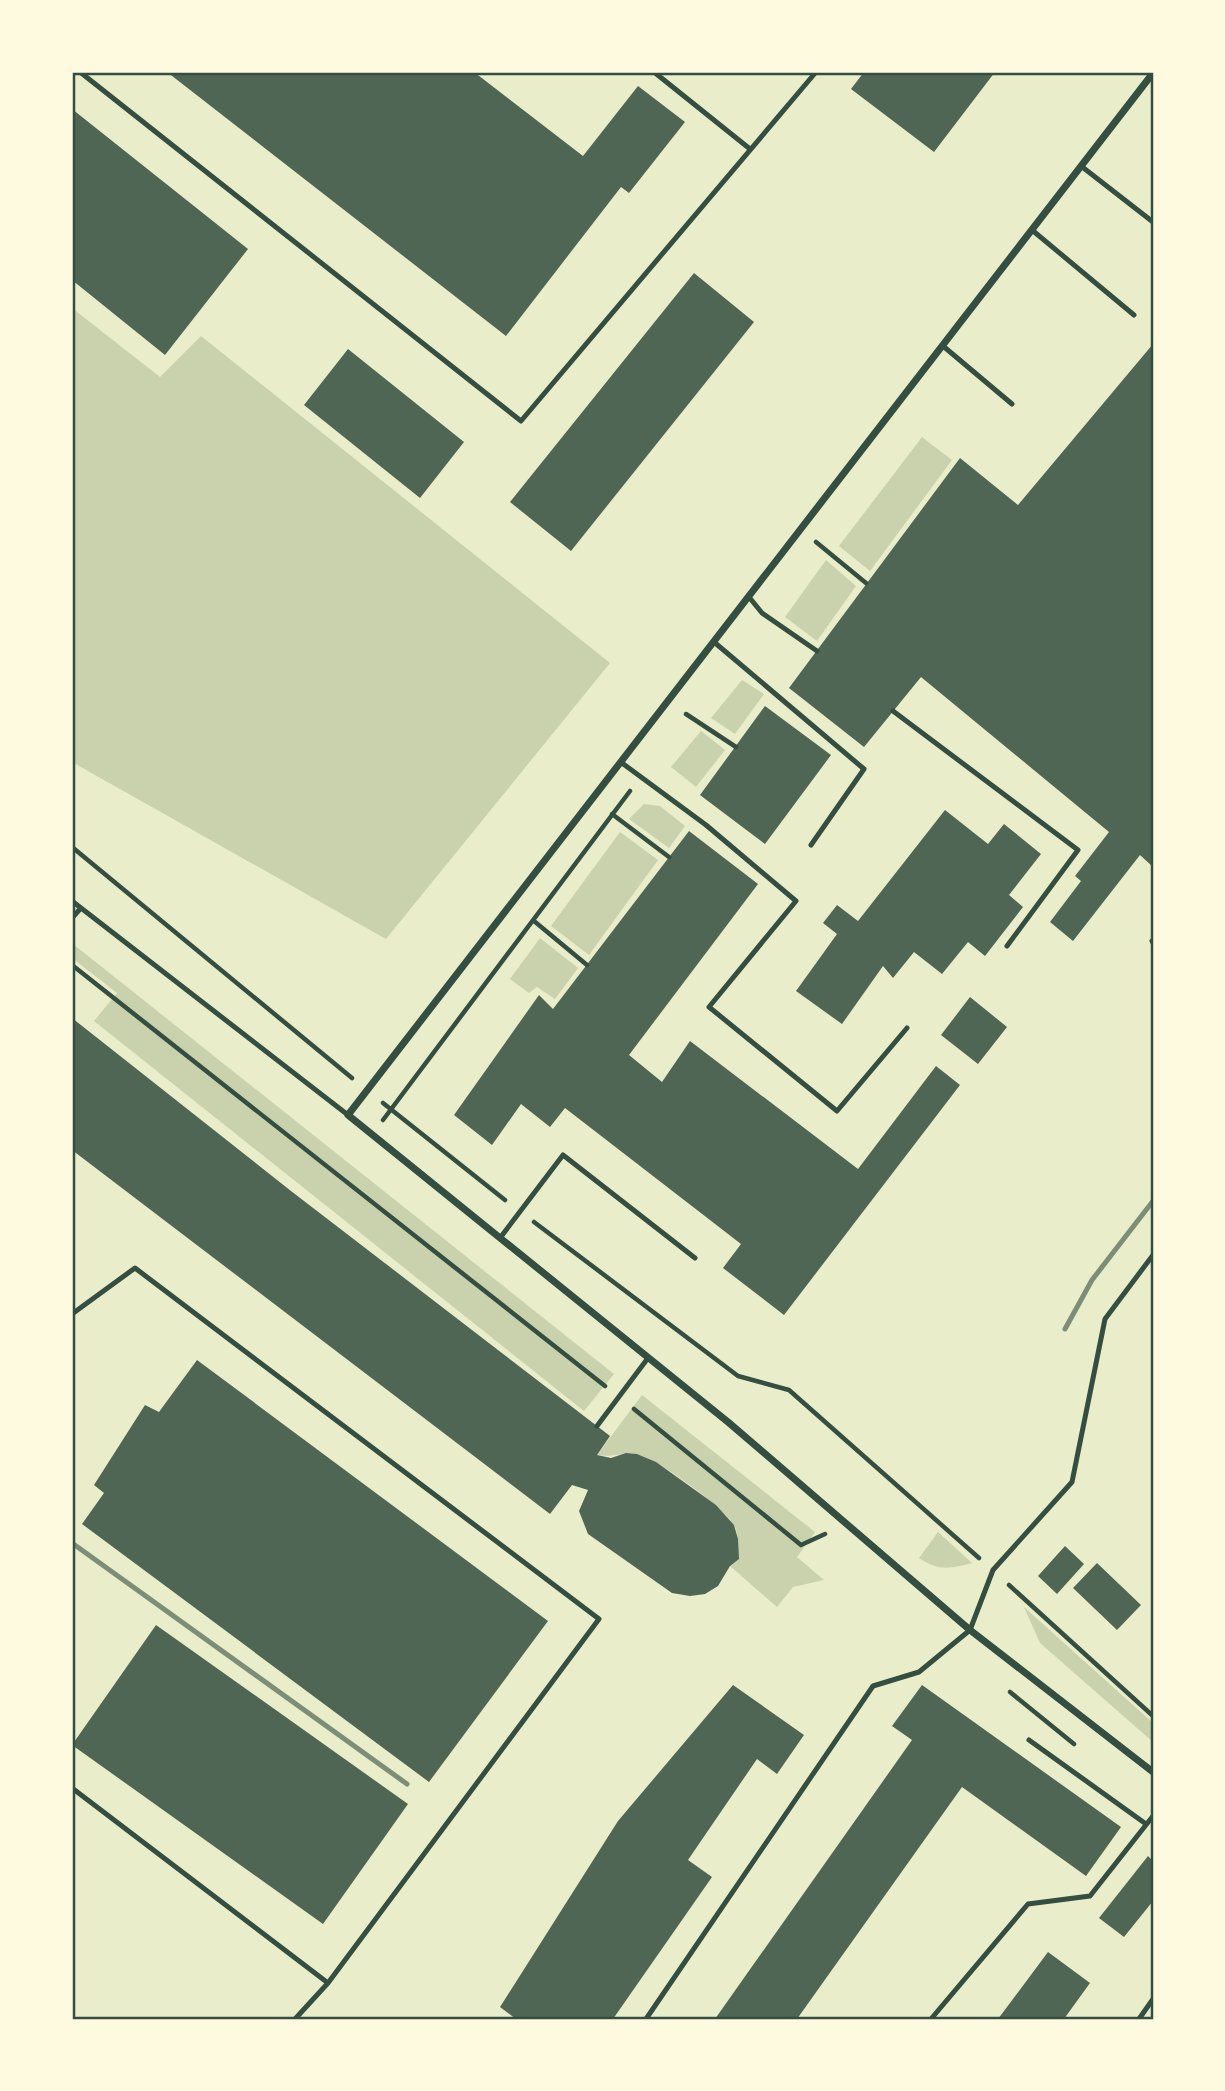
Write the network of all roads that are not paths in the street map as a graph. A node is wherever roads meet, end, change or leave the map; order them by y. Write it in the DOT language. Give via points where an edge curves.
graph roads {
  1 [pos="80,72"];
  2 [pos="654,72"];
  3 [pos="816,72"];
  4 [pos="1153,73"];
  5 [pos="750,149"];
  6 [pos="1082,166"];
  7 [pos="1153,222"];
  8 [pos="1032,230"];
  9 [pos="1134,315"];
  10 [pos="943,346"];
  11 [pos="1012,404"];
  12 [pos="749,597"];
  13 [pos="714,642"];
  14 [pos="817,651"];
  15 [pos="893,711"];
  16 [pos="622,762"];
  17 [pos="811,845"];
  18 [pos="72,901"];
  19 [pos="80,908"];
  20 [pos="72,918"];
  21 [pos="1007,946"];
  22 [pos="907,1028"];
  23 [pos="348,1115"];
  24 [pos="500,1238"];
  25 [pos="1153,1255"];
  26 [pos="695,1258"];
  27 [pos="72,1314"];
  28 [pos="648,1358"];
  29 [pos="597,1426"];
  30 [pos="970,1630"];
  31 [pos="1029,1740"];
  32 [pos="1153,1772"];
  33 [pos="72,1788"];
  34 [pos="1153,1816"];
  35 [pos="1146,1824"];
  36 [pos="328,1983"];
  37 [pos="1153,1999"];
  38 [pos="295,2019"];
  39 [pos="646,2019"];
  40 [pos="931,2019"];
  41 [pos="1139,2019"];
  1 -- 5 [label="lane" via="521,421"];
  2 -- 5 [label="lane"];
  3 -- 5 [label="lane"];
  4 -- 6 [label="street"];
  6 -- 7 [label="lane"];
  6 -- 8 [label="street"];
  8 -- 9 [label="lane"];
  8 -- 10 [label="street"];
  10 -- 11 [label="lane"];
  10 -- 12 [label="street"];
  12 -- 13 [label="street"];
  12 -- 14 [label="lane" via="762,614"];
  13 -- 16 [label="street"];
  13 -- 17 [label="lane" via="864,769"];
  15 -- 21 [label="lane" via="1078,850"];
  16 -- 22 [label="lane" via="796,901 709,1007 837,1111"];
  16 -- 23 [label="street"];
  18 -- 19 [label="lane"];
  19 -- 20 [label="lane"];
  19 -- 23 [label="lane"];
  23 -- 24 [label="street"];
  24 -- 26 [label="lane" via="563,1155"];
  24 -- 28 [label="street"];
  25 -- 30 [label="lane" via="1105,1319 1072,1482 993,1570"];
  27 -- 36 [label="lane" via="135,1268 599,1619"];
  28 -- 29 [label="lane"];
  28 -- 30 [label="street"];
  30 -- 32 [label="street"];
  30 -- 39 [label="lane" via="919,1672 873,1685"];
  31 -- 35 [label="lane"];
  33 -- 36 [label="lane"];
  34 -- 35 [label="lane"];
  35 -- 40 [label="lane" via="1090,1896 1028,1904"];
  36 -- 38 [label="lane"];
  37 -- 41 [label="lane"];
}
